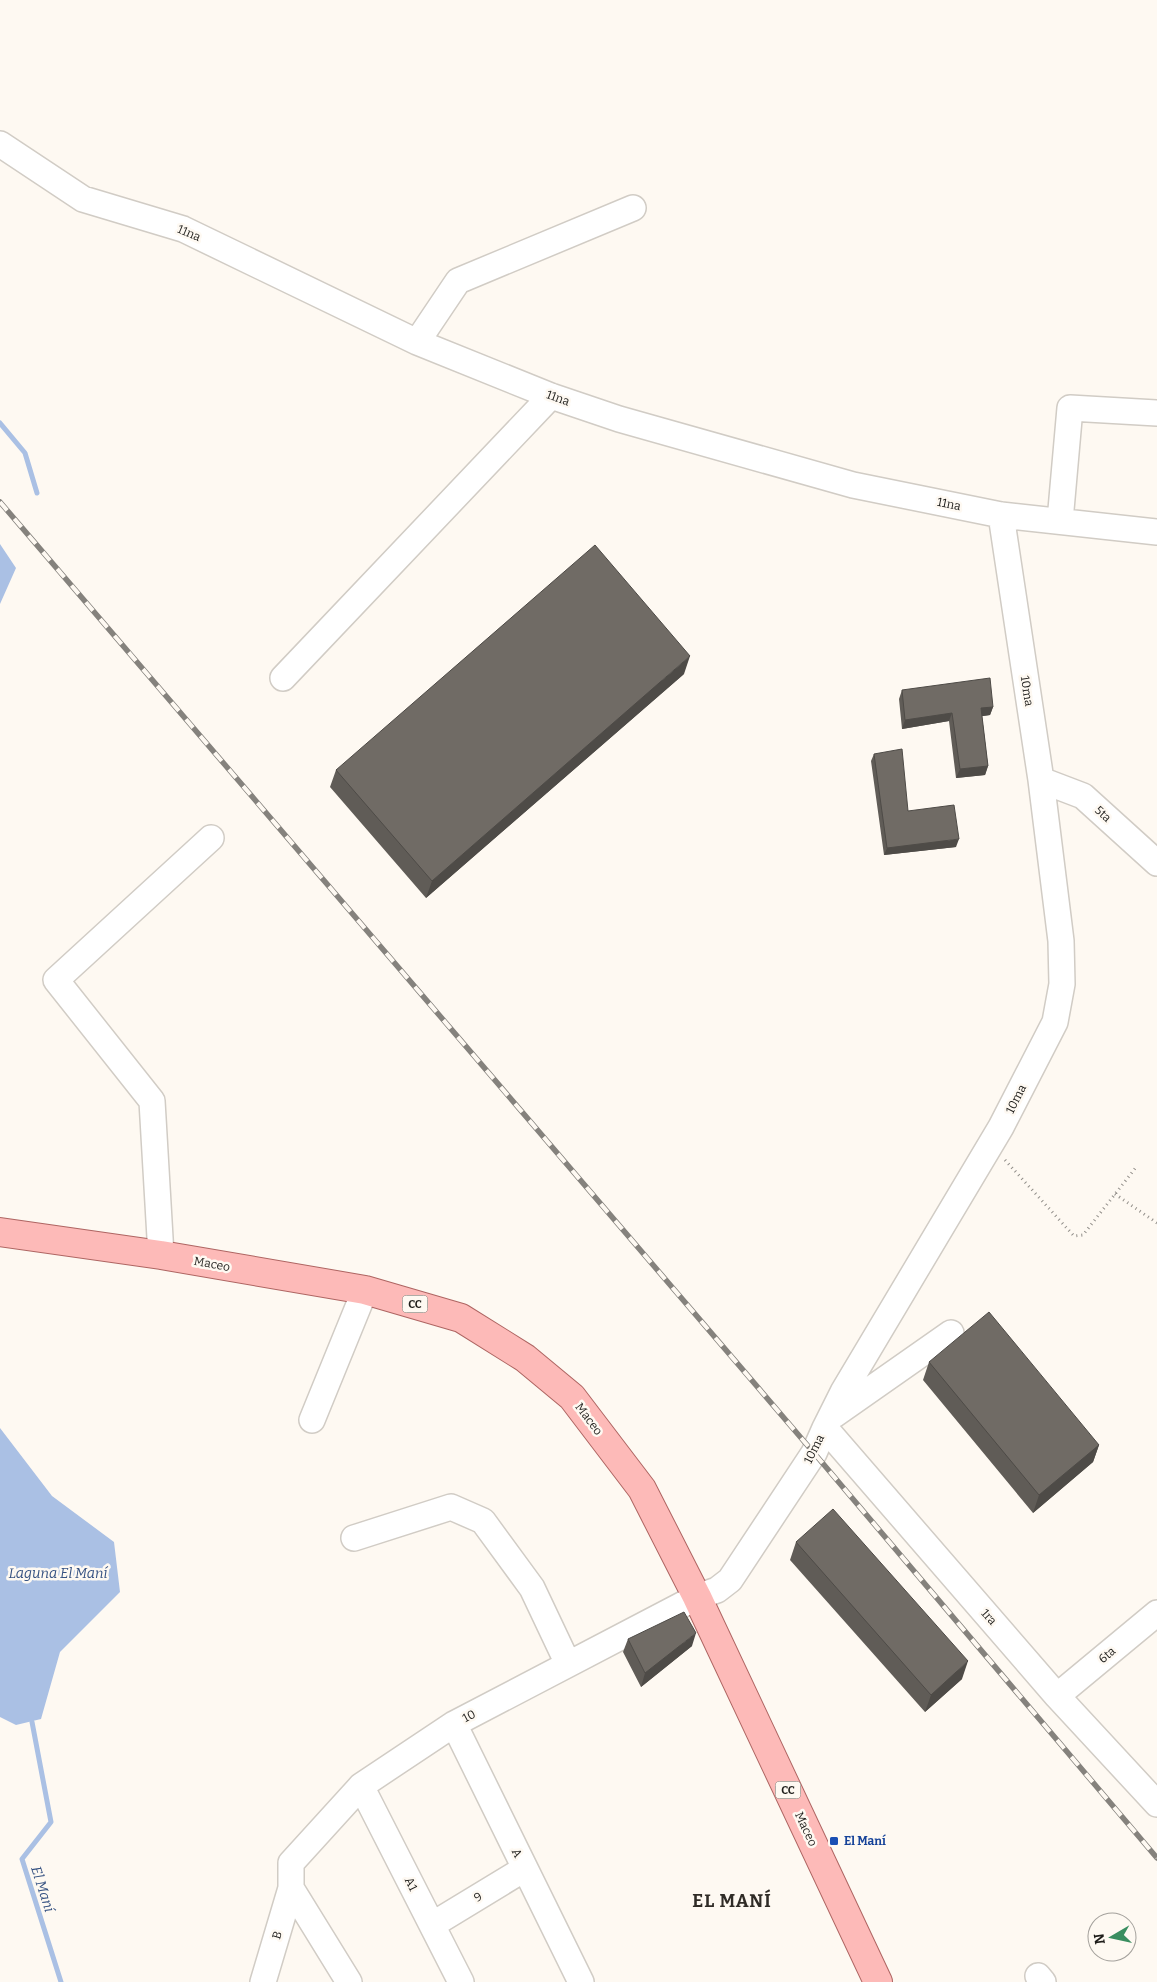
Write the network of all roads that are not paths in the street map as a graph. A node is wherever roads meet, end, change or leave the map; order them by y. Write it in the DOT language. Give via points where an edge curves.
graph roads {
  1 [pos="0,144"];
  2 [pos="633,208"];
  3 [pos="417,342"];
  4 [pos="552,396"];
  5 [pos="1157,413"];
  6 [pos="1001,515"];
  7 [pos="1060,522"];
  8 [pos="1157,532"];
  9 [pos="283,678"];
  10 [pos="1041,780"];
  11 [pos="212,838"];
  12 [pos="1157,863"];
  13 [pos="0,1232"];
  14 [pos="161,1255"];
  15 [pos="365,1290"];
  16 [pos="951,1333"];
  17 [pos="312,1420"];
  18 [pos="827,1423"];
  19 [pos="354,1538"];
  20 [pos="697,1597"];
  21 [pos="1157,1613"];
  22 [pos="568,1664"];
  23 [pos="1057,1696"];
  24 [pos="454,1724"];
  25 [pos="361,1786"];
  26 [pos="1157,1804"];
  27 [pos="524,1869"];
  28 [pos="291,1888"];
  29 [pos="432,1925"];
  30 [pos="263,1982"];
  31 [pos="349,1982"];
  32 [pos="462,1982"];
  33 [pos="581,1982"];
  34 [pos="878,1982"];
  1 -- 3 [label="street, 11na" via="83,200 183,229"];
  2 -- 3 [label="street" via="458,281"];
  3 -- 4 [label="street, 11na"];
  4 -- 6 [label="street, 11na" via="619,419 853,485"];
  4 -- 9 [label="street"];
  5 -- 7 [label="street" via="1070,408"];
  6 -- 7 [label="street, 11na"];
  6 -- 10 [label="street, 10ma"];
  7 -- 8 [label="street, 11na"];
  10 -- 12 [label="street, 5ta" via="1083,796"];
  10 -- 18 [label="street, 10ma" via="1061,941 1062,984 1054,1022 1002,1127"];
  11 -- 14 [label="street" via="56,980 152,1101"];
  13 -- 14 [label="main road, Maceo / CC"];
  14 -- 15 [label="main road, Maceo / CC"];
  15 -- 17 [label="street"];
  15 -- 20 [label="main road, Maceo / CC" via="461,1318 524,1358 572,1397 642,1489"];
  16 -- 18 [label="street"];
  18 -- 20 [label="street, 10ma" via="814,1453 730,1580"];
  18 -- 23 [label="street, 1ra"];
  19 -- 22 [label="street" via="451,1507 483,1521 532,1588"];
  20 -- 22 [label="street, 10"];
  20 -- 34 [label="main road, Maceo / CC"];
  21 -- 23 [label="street, 6ta"];
  22 -- 24 [label="street, 10"];
  23 -- 26 [label="street, 1ra"];
  24 -- 25 [label="street, 10"];
  24 -- 27 [label="street, A"];
  25 -- 28 [label="street, 10" via="291,1863"];
  25 -- 29 [label="street, A1"];
  27 -- 29 [label="street, 9"];
  27 -- 33 [label="street, A"];
  28 -- 30 [label="street, B"];
  28 -- 31 [label="street"];
  29 -- 32 [label="street, A1"];
}
